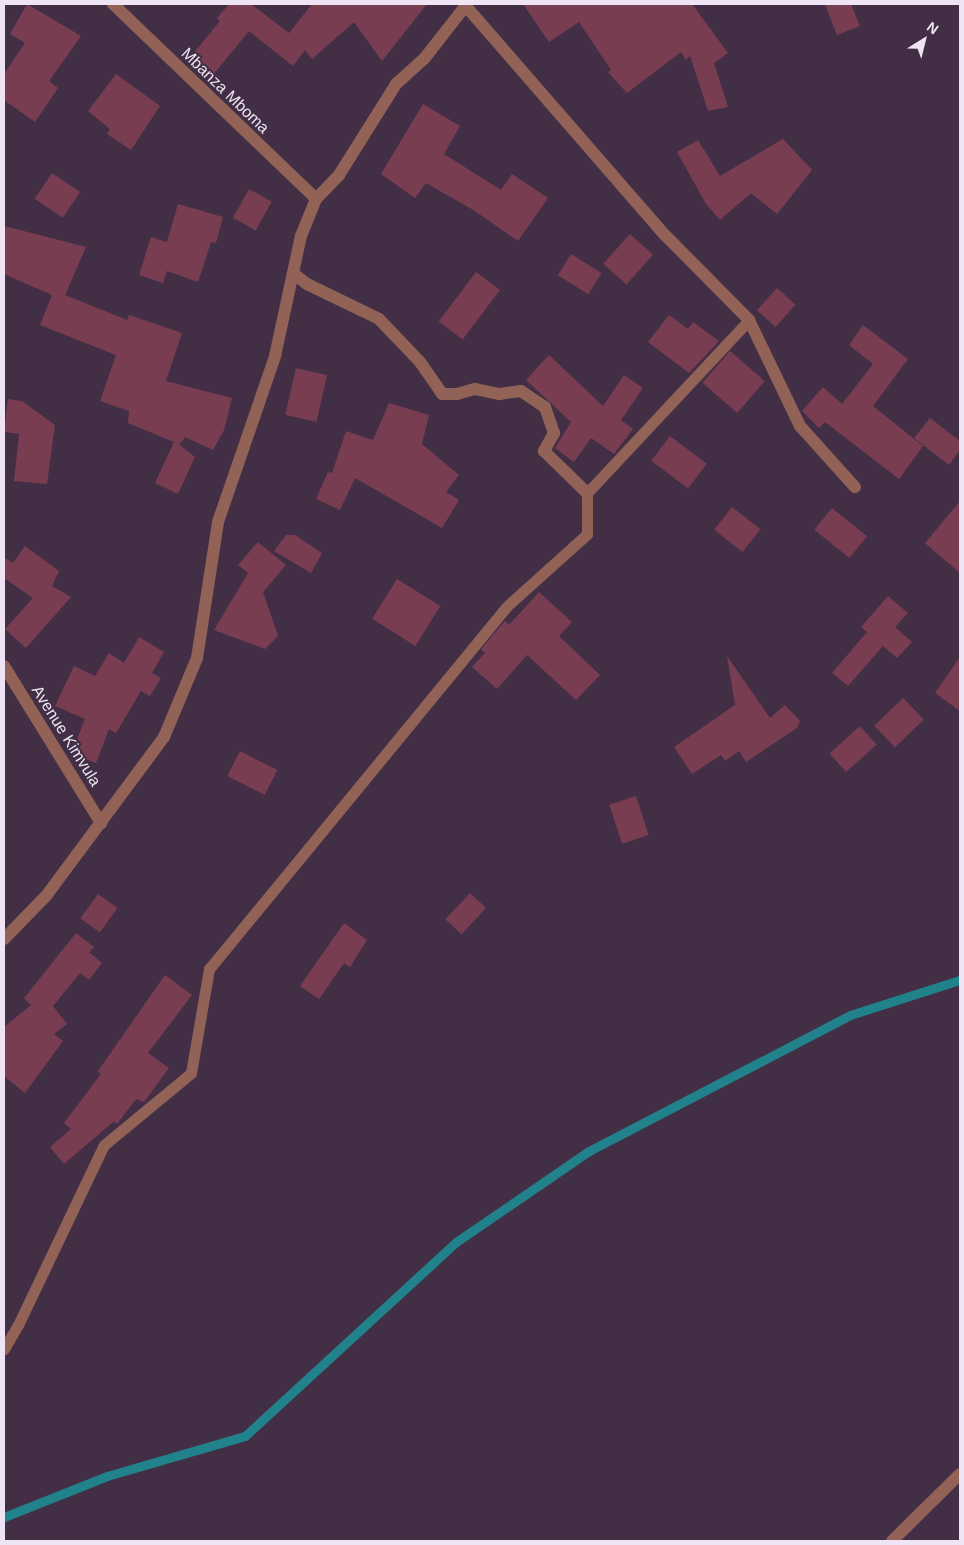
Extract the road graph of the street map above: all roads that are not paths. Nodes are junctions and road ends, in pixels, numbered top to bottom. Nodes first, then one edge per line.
1 (114, 4) edge
2 (465, 4) edge
3 (316, 199) junction
4 (294, 274) junction
5 (749, 320) junction
6 (855, 486) dead end
7 (587, 493) junction
8 (4, 666) edge
9 (101, 823) junction
10 (4, 939) edge
11 (4, 1349) edge
12 (960, 1474) edge
13 (892, 1541) edge

1 - 3 street, Mbanza Mboma
2 - 3 street
2 - 5 street
3 - 4 street
4 - 7 street
4 - 9 street
5 - 6 street
5 - 7 lane
7 - 11 lane
8 - 9 street, Avenue Kimvula
9 - 10 street
12 - 13 street

